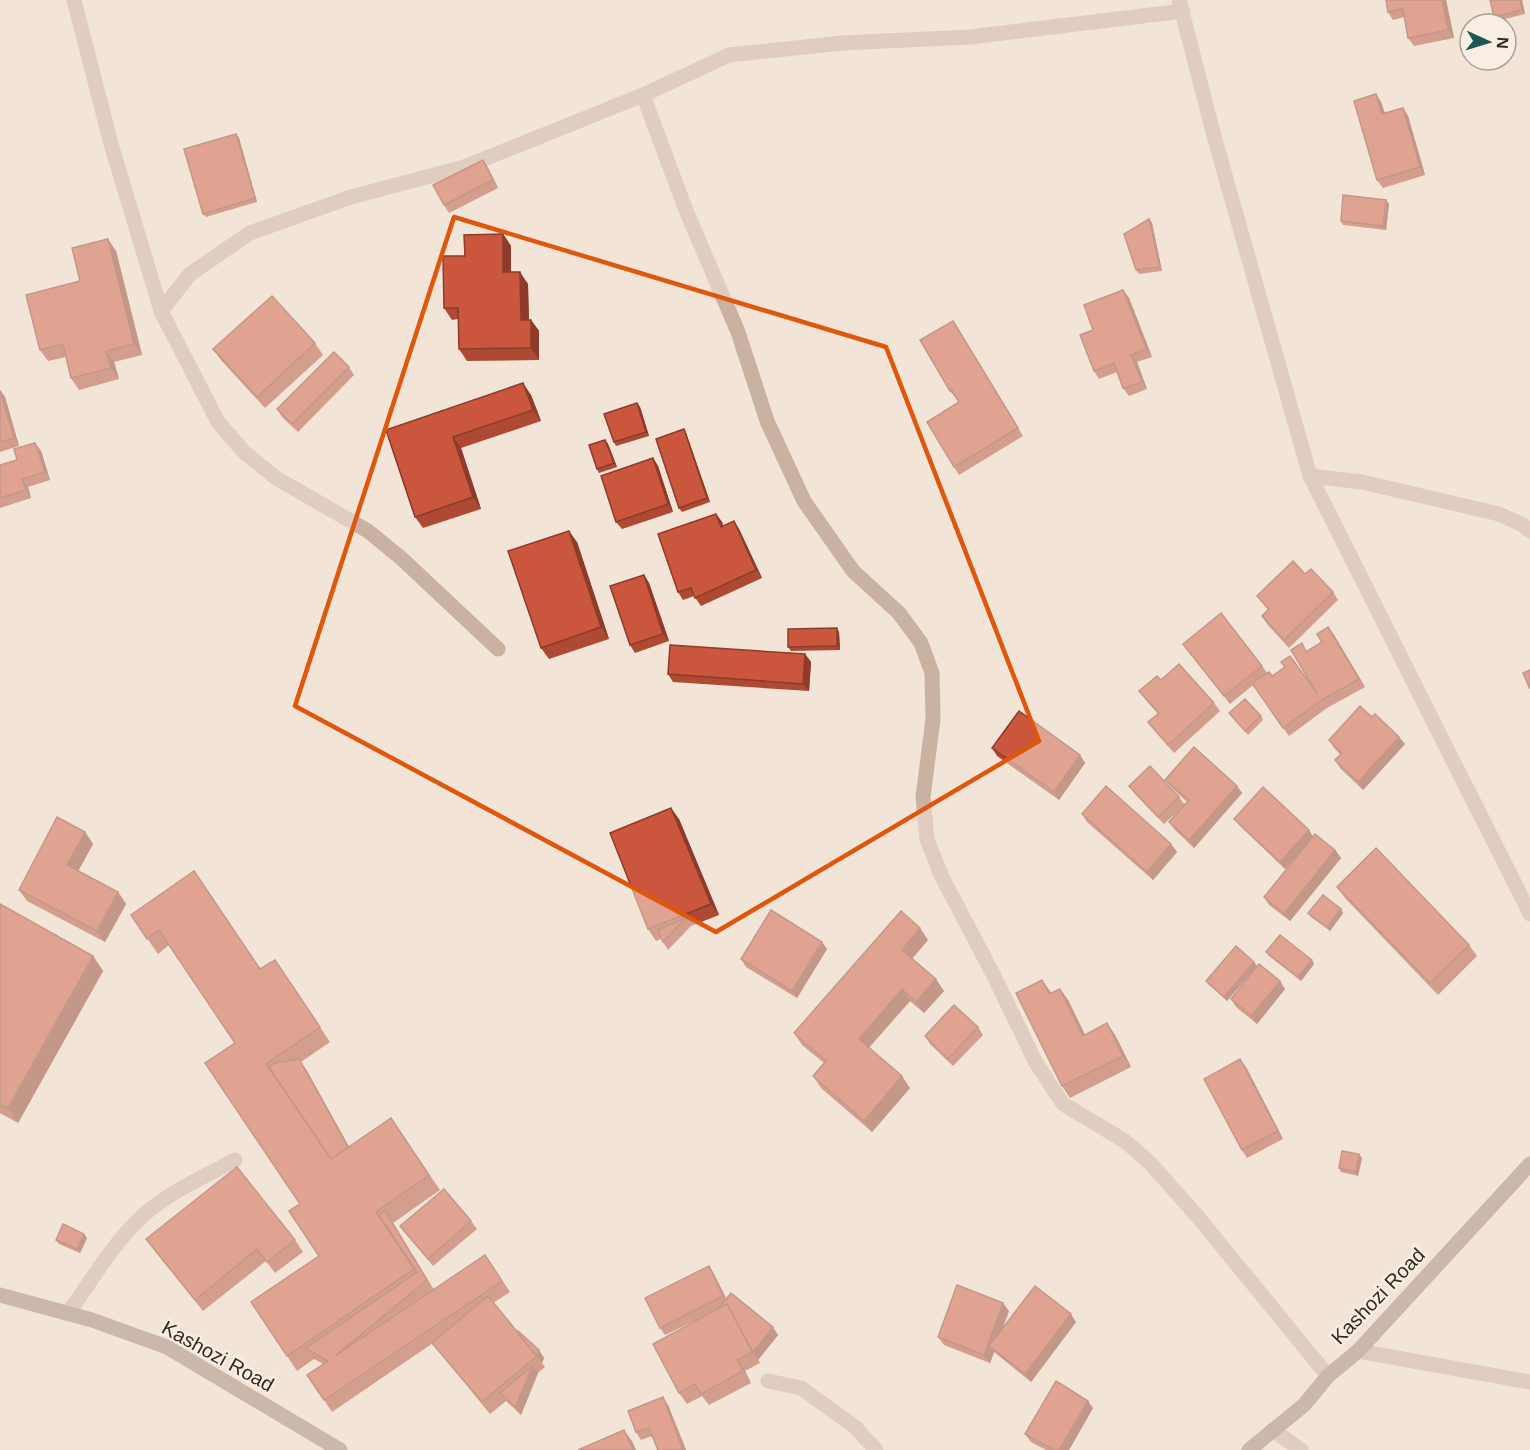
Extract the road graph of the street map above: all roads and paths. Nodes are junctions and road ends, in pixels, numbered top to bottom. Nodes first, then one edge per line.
1 (74, 0) edge
2 (1184, 9) edge
3 (643, 95) junction
4 (161, 311) junction
5 (1310, 476) junction
6 (1530, 531) edge
7 (498, 649) dead end
8 (1530, 914) edge
9 (235, 1160) dead end
10 (1530, 1164) edge
11 (0, 1295) edge
12 (68, 1313) junction
13 (1358, 1351) junction
14 (1328, 1376) junction
15 (768, 1381) dead end
16 (1530, 1382) edge
17 (1273, 1430) junction
18 (340, 1450) edge
19 (876, 1450) edge
20 (1249, 1450) edge
21 (1301, 1450) edge

1 - 4 street
2 - 3 street
2 - 5 street
3 - 4 street
3 - 14 street
4 - 7 street
5 - 6 street
5 - 8 street
9 - 12 street
10 - 13 main road, Kashozi Road
11 - 12 main road, Kashozi Road
12 - 18 main road, Kashozi Road
13 - 14 main road, Kashozi Road
13 - 16 street
14 - 17 main road, Kashozi Road
15 - 19 street
17 - 20 main road, Kashozi Road
17 - 21 street

